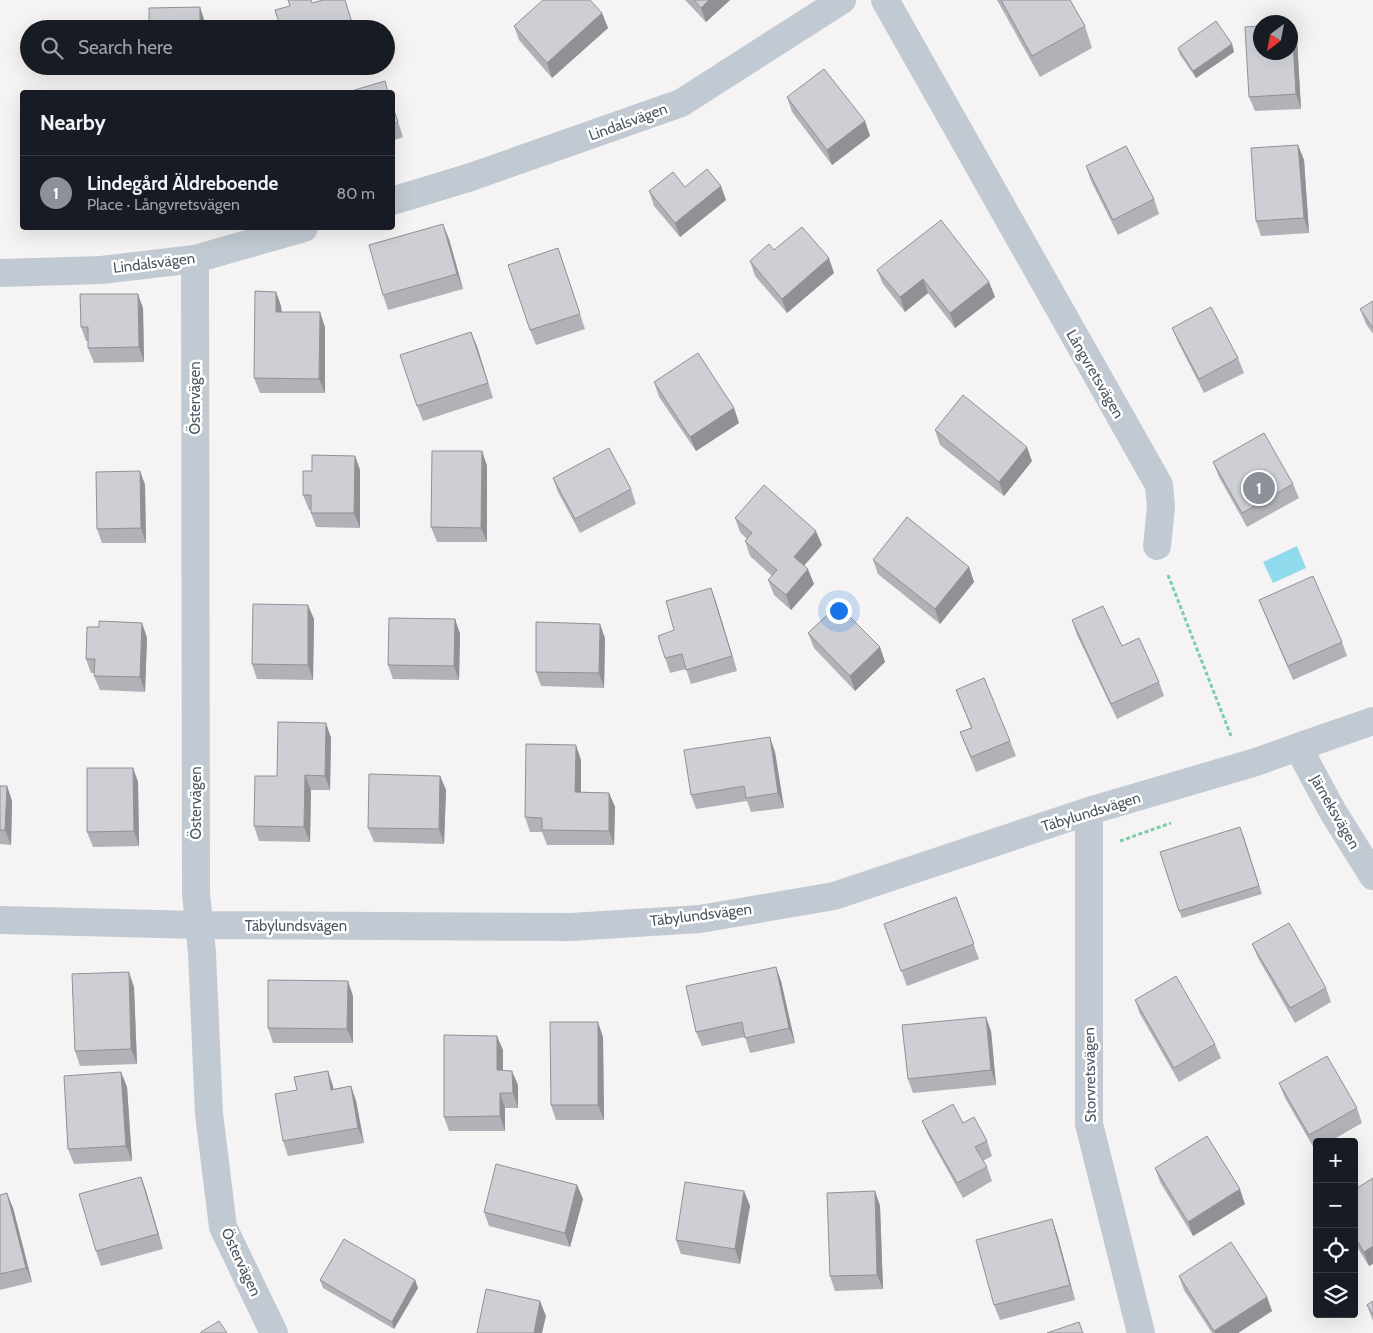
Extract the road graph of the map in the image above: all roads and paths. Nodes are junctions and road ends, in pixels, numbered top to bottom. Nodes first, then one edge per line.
1 (842, 0) edge
2 (885, 0) edge
3 (395, 200) edge
4 (297, 230) edge
5 (195, 260) junction
6 (0, 272) edge
7 (1157, 546) joint
8 (1373, 722) edge
9 (1238, 732) dead end
10 (1229, 735) junction
11 (1224, 736) dead end
12 (1298, 747) junction
13 (1256, 762) junction
14 (1089, 812) junction
15 (1373, 876) edge
16 (0, 920) edge
17 (198, 925) junction
18 (274, 1333) edge
19 (1141, 1333) edge

1 - 3 street, Lindalsvägen
2 - 7 street, Långvretsvägen
4 - 5 street, Lindalsvägen
5 - 6 street, Lindalsvägen
5 - 17 street, Östervägen
7 - 10 path
8 - 12 street, Täbylundsvägen
9 - 10 path
10 - 11 path
10 - 13 path
12 - 13 street, Täbylundsvägen
12 - 15 street, Järneksvägen
13 - 14 street, Täbylundsvägen
14 - 17 street, Täbylundsvägen
14 - 19 street, Storvretsvägen
16 - 17 street, Täbylundsvägen
17 - 18 street, Östervägen

